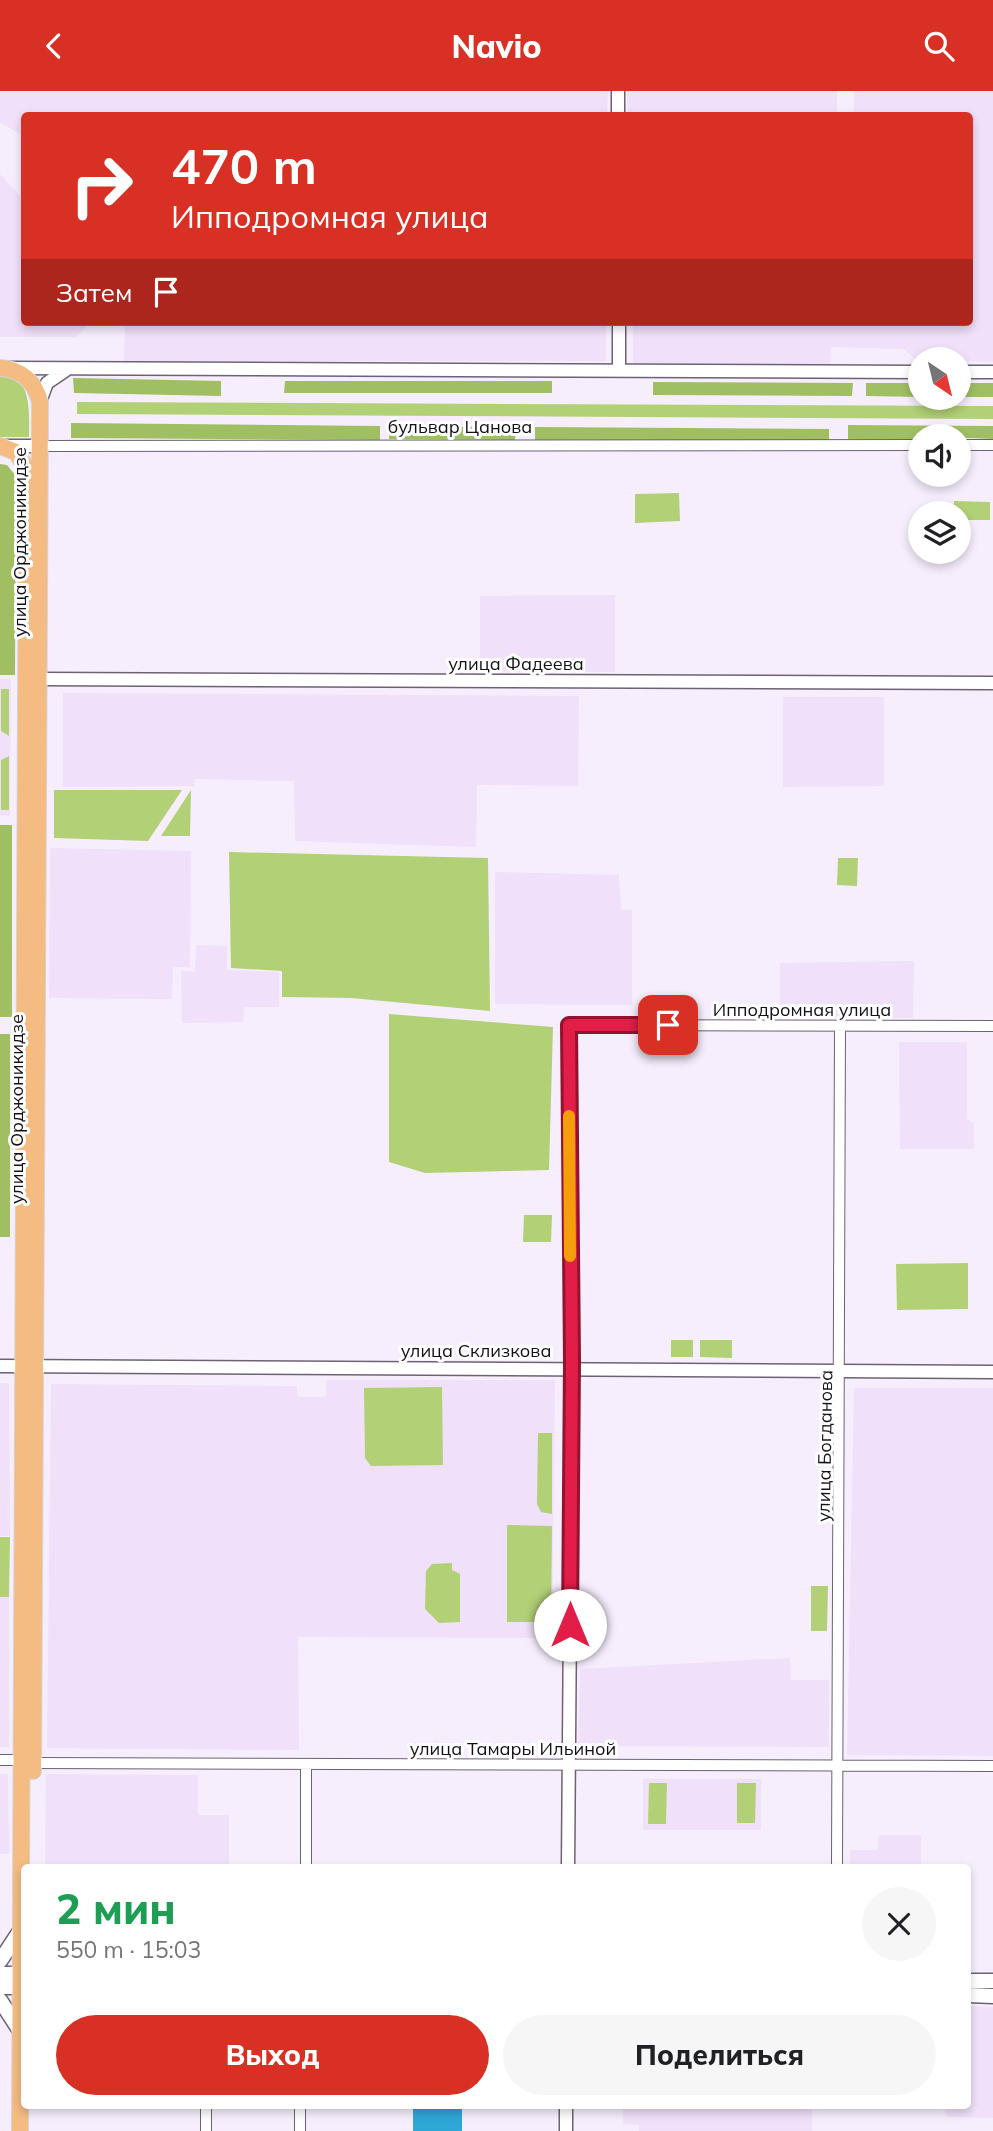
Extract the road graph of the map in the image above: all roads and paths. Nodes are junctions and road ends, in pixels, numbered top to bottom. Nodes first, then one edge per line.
1 (618, 91) edge
2 (618, 112) edge
3 (619, 326) edge
4 (3, 368) edge
5 (77, 369) junction
6 (619, 370) junction
7 (908, 372) edge
8 (971, 372) edge
9 (993, 372) edge
10 (40, 403) junction
11 (908, 445) edge
12 (971, 445) edge
13 (993, 445) edge
14 (2, 446) edge
15 (40, 446) junction
16 (39, 679) junction
17 (993, 683) edge
18 (26, 831) junction
19 (38, 843) junction
20 (840, 1026) junction
21 (993, 1026) edge
22 (0, 1366) edge
23 (29, 1366) junction
24 (572, 1369) junction
25 (841, 1371) junction
26 (993, 1372) edge
27 (0, 1760) edge
28 (27, 1762) junction
29 (306, 1764) junction
30 (569, 1765) junction
31 (838, 1766) junction
32 (993, 1766) edge
33 (23, 1864) edge
34 (32, 1864) edge
35 (306, 1864) edge
36 (568, 1864) edge
37 (837, 1864) edge
38 (21, 1930) edge
39 (0, 1961) edge
40 (0, 1974) edge
41 (21, 1980) edge
42 (971, 1981) edge
43 (993, 1981) edge
44 (21, 1982) edge
45 (0, 1987) edge
46 (971, 1995) edge
47 (993, 1996) edge
48 (0, 2000) edge
49 (21, 2032) joint
50 (31, 2109) edge
51 (206, 2109) edge
52 (300, 2109) edge
53 (566, 2109) edge
54 (20, 2131) edge
55 (31, 2131) edge
56 (206, 2131) edge
57 (300, 2131) edge
58 (566, 2131) edge

1 - 2 street
3 - 6 street
4 - 5 street
4 - 10 main road
5 - 6 street
5 - 10 street
6 - 7 street
8 - 9 street
10 - 15 main road, улица Орджоникидзе
11 - 15 street, бульвар Цанова
12 - 13 street
14 - 15 street, бульвар Цанова
14 - 18 main road, улица Орджоникидзе
15 - 16 main road, улица Орджоникидзе
16 - 17 street, улица Фадеева
16 - 19 main road, улица Орджоникидзе
18 - 19 main road
18 - 23 main road, улица Орджоникидзе
19 - 23 main road, улица Орджоникидзе
20 - 21 street, Ипподромная улица
20 - 24 street, Ипподромная улица
20 - 25 street, улица Богданова
22 - 23 street, улица Склизкова
23 - 24 street, улица Склизкова
23 - 28 main road, улица Орджоникидзе
24 - 25 street, улица Склизкова
24 - 30 street
25 - 26 street, улица Склизкова
25 - 31 street, улица Богданова
27 - 28 street, улица Тамары Ильиной
28 - 29 street, улица Тамары Ильиной
28 - 33 main road, улица Орджоникидзе
28 - 34 main road, улица Орджоникидзе
29 - 30 street, улица Тамары Ильиной
29 - 35 street
30 - 31 street, улица Тамары Ильиной
30 - 36 street
31 - 32 street, улица Тамары Ильиной
31 - 37 street, улица Богданова
38 - 39 main road
40 - 41 main road
42 - 43 main road
44 - 45 main road
46 - 47 main road
48 - 49 main road
49 - 54 main road, улица Орджоникидзе
50 - 55 main road
51 - 56 street
52 - 57 street
53 - 58 street

